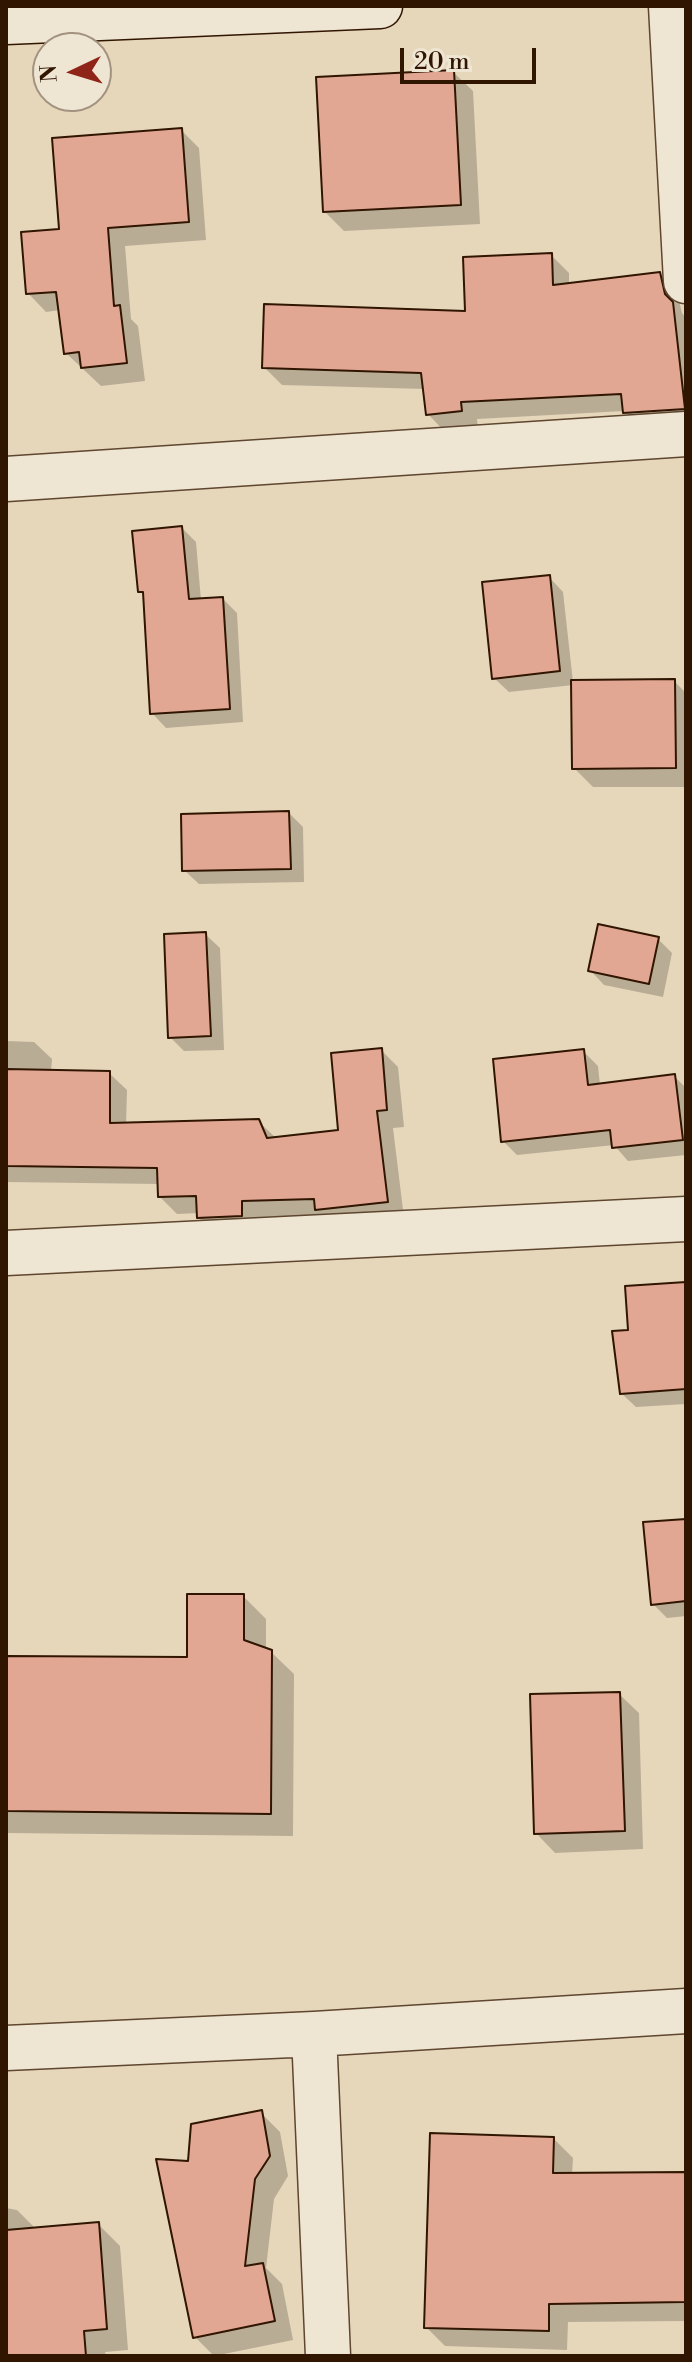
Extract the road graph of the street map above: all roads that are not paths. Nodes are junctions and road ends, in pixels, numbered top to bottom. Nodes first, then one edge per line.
1 (380, 6) edge
2 (671, 6) edge
3 (6, 22) edge
4 (686, 281) edge
5 (686, 434) edge
6 (6, 479) edge
7 (686, 1219) edge
8 (6, 1253) edge
9 (686, 2011) edge
10 (314, 2034) junction
11 (6, 2048) edge
12 (328, 2356) edge

1 - 3 street
2 - 4 street
5 - 6 street
7 - 8 street
9 - 10 street
10 - 11 street
10 - 12 street

